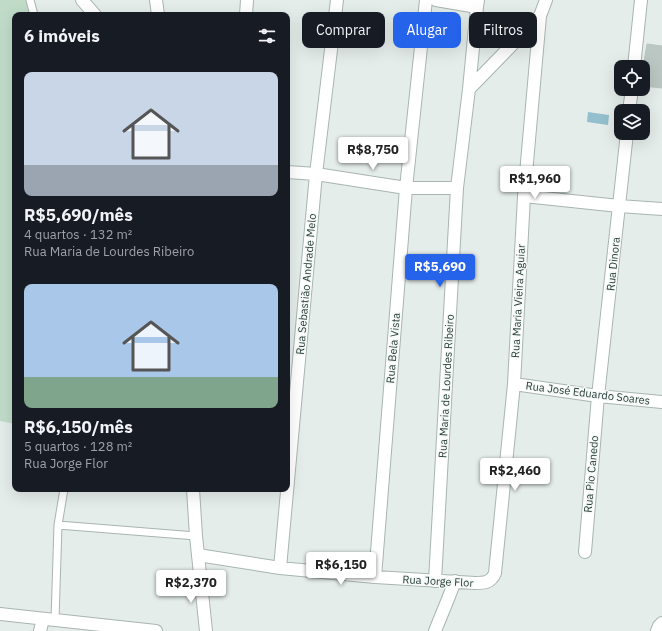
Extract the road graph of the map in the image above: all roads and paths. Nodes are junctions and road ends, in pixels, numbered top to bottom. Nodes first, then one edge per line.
1 (30, 0) edge
2 (82, 0) edge
3 (156, 0) edge
4 (247, 0) edge
5 (336, 0) edge
6 (426, 0) edge
7 (436, 0) edge
8 (546, 0) edge
9 (641, 0) edge
10 (478, 3) edge
11 (33, 12) edge
12 (93, 12) edge
13 (158, 12) edge
14 (246, 12) edge
15 (540, 16) junction
16 (635, 60) edge
17 (469, 89) junction
18 (626, 140) edge
19 (290, 172) edge
20 (316, 174) junction
21 (406, 188) junction
22 (457, 188) junction
23 (524, 196) junction
24 (619, 206) junction
25 (662, 209) edge
26 (514, 384) junction
27 (598, 396) junction
28 (662, 402) edge
29 (290, 459) edge
30 (64, 492) edge
31 (193, 492) edge
32 (287, 492) edge
33 (58, 525) junction
34 (196, 536) junction
35 (585, 552) dead end
36 (198, 555) junction
37 (280, 568) junction
38 (374, 577) junction
39 (435, 581) junction
40 (455, 581) junction
41 (486, 583) joint
42 (0, 614) edge
43 (42, 619) junction
44 (55, 620) junction
45 (662, 623) edge
46 (40, 631) edge
47 (156, 631) edge
48 (206, 631) edge
49 (435, 631) edge
50 (657, 631) edge

1 - 11 lane
2 - 12 street
3 - 13 street
4 - 14 street
5 - 20 street, Rua Sebastião Andrade Melo
6 - 21 street, Rua Bela Vista
7 - 10 street
8 - 15 street, Rua Maria Vieira Aguiar
9 - 16 street
10 - 17 street, Rua Maria de Lourdes Ribeiro
15 - 17 street, Rua Maria Vieira Aguiar
15 - 23 street, Rua Maria Vieira Aguiar
17 - 22 street, Rua Maria de Lourdes Ribeiro
18 - 24 street, Rua Dinora
19 - 20 street
20 - 21 street
20 - 29 street, Rua Sebastião Andrade Melo
21 - 22 street
21 - 38 street, Rua Bela Vista
22 - 39 street, Rua Maria de Lourdes Ribeiro
23 - 24 street
23 - 26 street, Rua Maria Vieira Aguiar
24 - 25 street
24 - 27 street, Rua Dinora
26 - 27 street, Rua José Eduardo Soares
26 - 41 street, Rua Maria Vieira Aguiar
27 - 28 street, Rua José Eduardo Soares
27 - 35 street, Rua Pio Canedo
30 - 33 lane
31 - 34 street
32 - 37 street, Rua Sebastião Andrade Melo
33 - 34 lane
33 - 44 lane
34 - 36 street
36 - 37 street, Rua Jorge Flor
36 - 48 street
37 - 38 street, Rua Jorge Flor
38 - 39 street, Rua Jorge Flor
39 - 40 street, Rua Jorge Flor
40 - 41 street, Rua Jorge Flor
40 - 49 street
42 - 43 street
43 - 44 street
43 - 46 street
44 - 47 street
45 - 50 street

